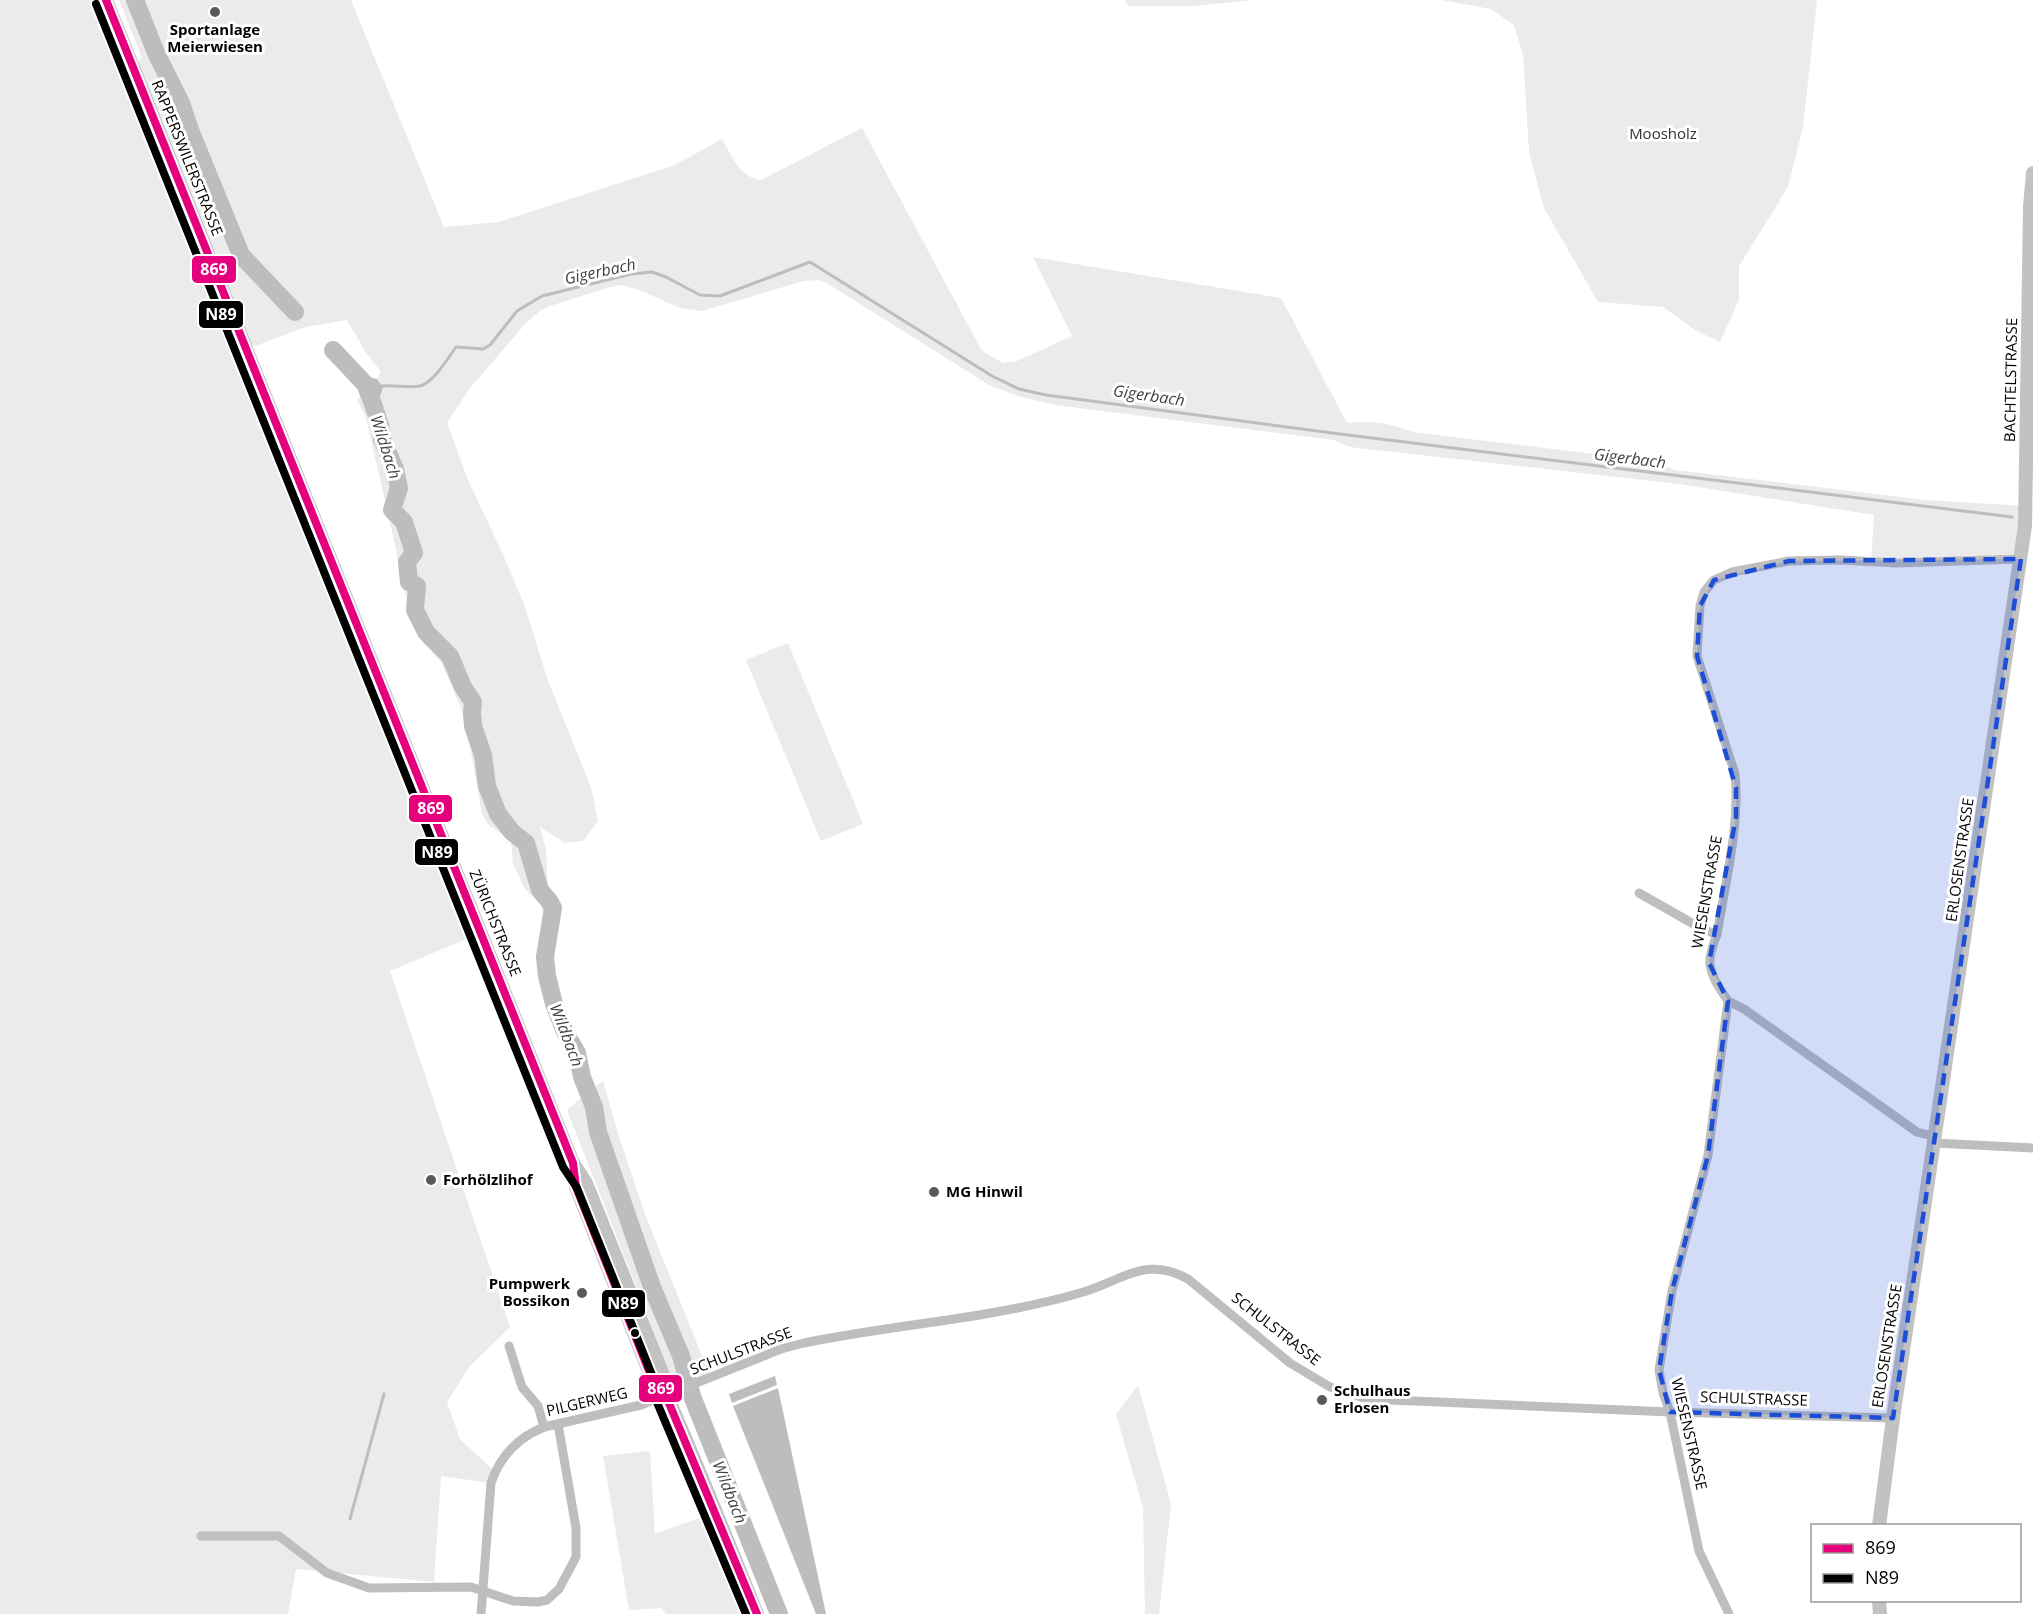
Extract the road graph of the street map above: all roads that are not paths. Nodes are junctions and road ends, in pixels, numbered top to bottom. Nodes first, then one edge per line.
1 (106, 0) edge
2 (2033, 172) edge
3 (2030, 451) edge
4 (2020, 559) junction
5 (332, 561) joint
6 (2016, 587) joint
7 (1639, 893) dead end
8 (1717, 935) junction
9 (1728, 1001) junction
10 (1935, 1140) junction
11 (2033, 1148) edge
12 (509, 1346) dead end
13 (666, 1396) junction
14 (1670, 1412) junction
15 (1893, 1418) junction
16 (558, 1424) junction
17 (544, 1427) junction
18 (1879, 1524) edge
19 (201, 1536) dead end
20 (483, 1591) junction
21 (481, 1614) edge
22 (757, 1614) edge
23 (1729, 1614) edge

1 - 5 main road, RAPPERSWILERSTRASSE
2 - 3 main road, BACHTELSTRASSE
3 - 4 main road, BACHTELSTRASSE
4 - 6 main road, BACHTELSTRASSE
4 - 8 street, WIESENSTRASSE
5 - 13 main road, ZÜRICHSTRASSE
6 - 10 main road, ERLOSENSTRASSE
7 - 8 street
8 - 9 street, WIESENSTRASSE
9 - 10 street
9 - 14 street, WIESENSTRASSE
10 - 11 street
10 - 15 main road, ERLOSENSTRASSE
12 - 17 street
13 - 14 street, SCHULSTRASSE
13 - 16 street, PILGERWEG
13 - 22 main road, ZÜRICHSTRASSE
14 - 15 street, SCHULSTRASSE
14 - 23 street, WIESENSTRASSE
15 - 18 main road, ERLOSENSTRASSE
16 - 17 street, PILGERWEG
16 - 20 street
17 - 20 street, PILGERWEG
19 - 20 street
20 - 21 street, PILGERWEG

